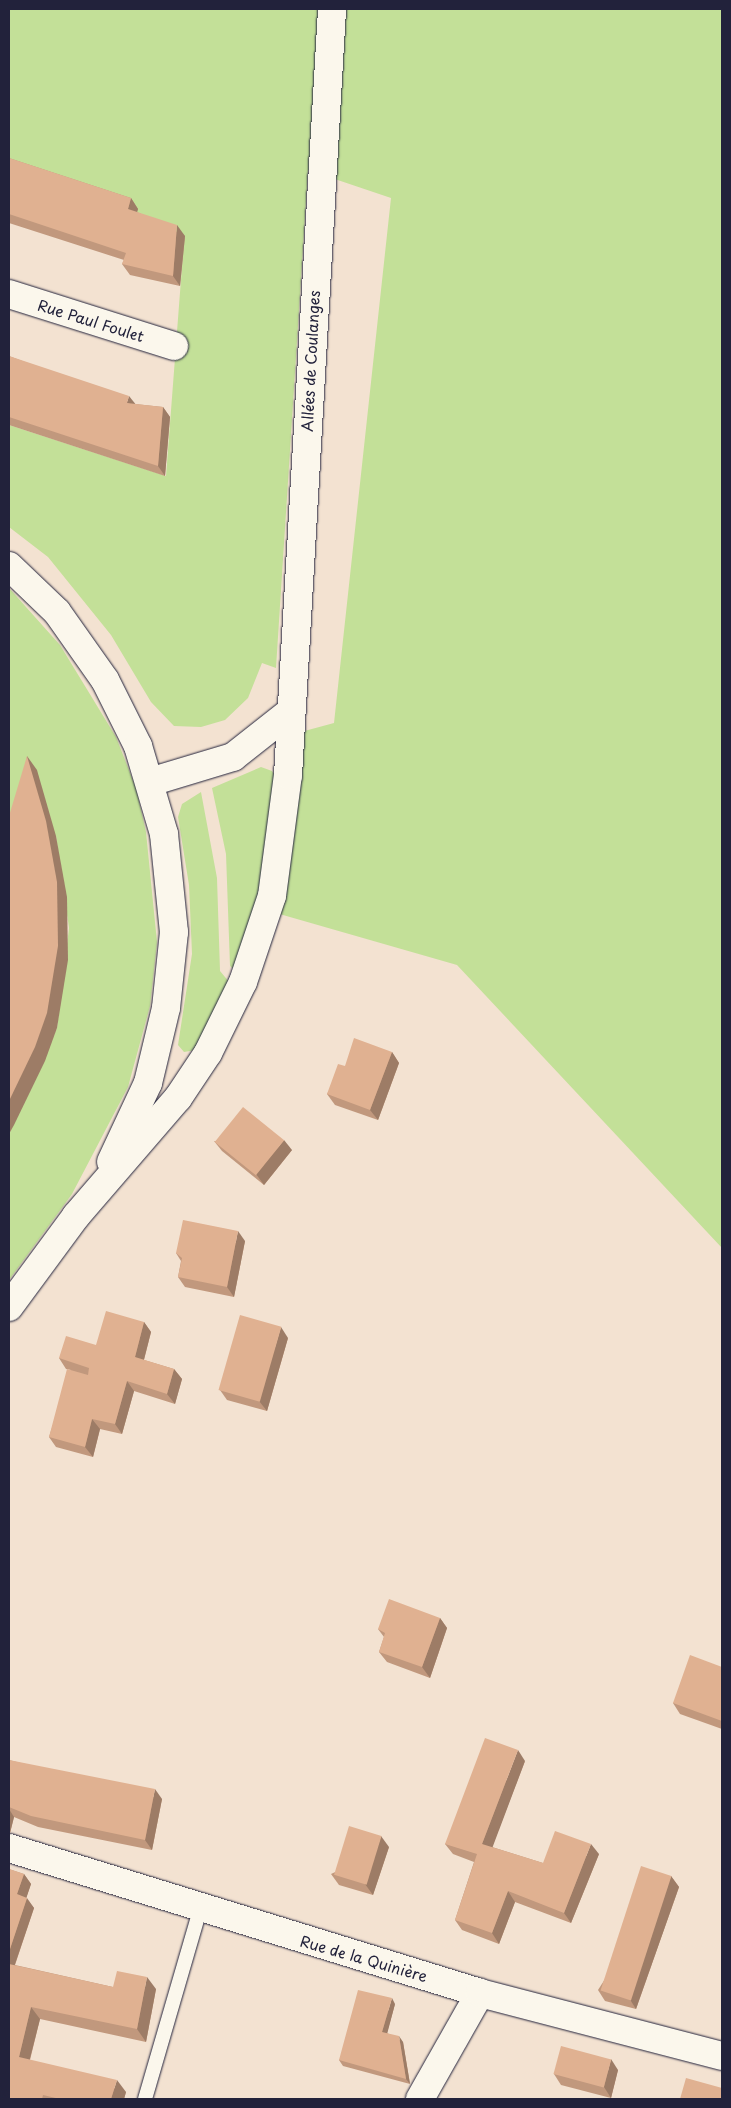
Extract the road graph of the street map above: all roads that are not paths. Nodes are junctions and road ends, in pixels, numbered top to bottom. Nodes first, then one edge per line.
1 (332, 9) edge
2 (9, 294) edge
3 (174, 346) dead end
4 (9, 566) edge
5 (289, 713) junction
6 (150, 782) junction
7 (76, 1216) junction
8 (9, 1307) edge
9 (9, 1848) edge
10 (200, 1910) junction
11 (480, 1992) junction
12 (722, 2056) edge
13 (145, 2099) edge
14 (420, 2099) edge

1 - 5 street, Allées de Coulanges
2 - 3 street, Rue Paul Foulet
4 - 6 street
5 - 6 street
5 - 7 street, Allées de Coulanges
6 - 7 street
7 - 8 street
9 - 10 street, Rue de la Quinière
10 - 11 street, Rue de la Quinière
10 - 13 lane
11 - 12 street, Rue de la Quinière
11 - 14 street

